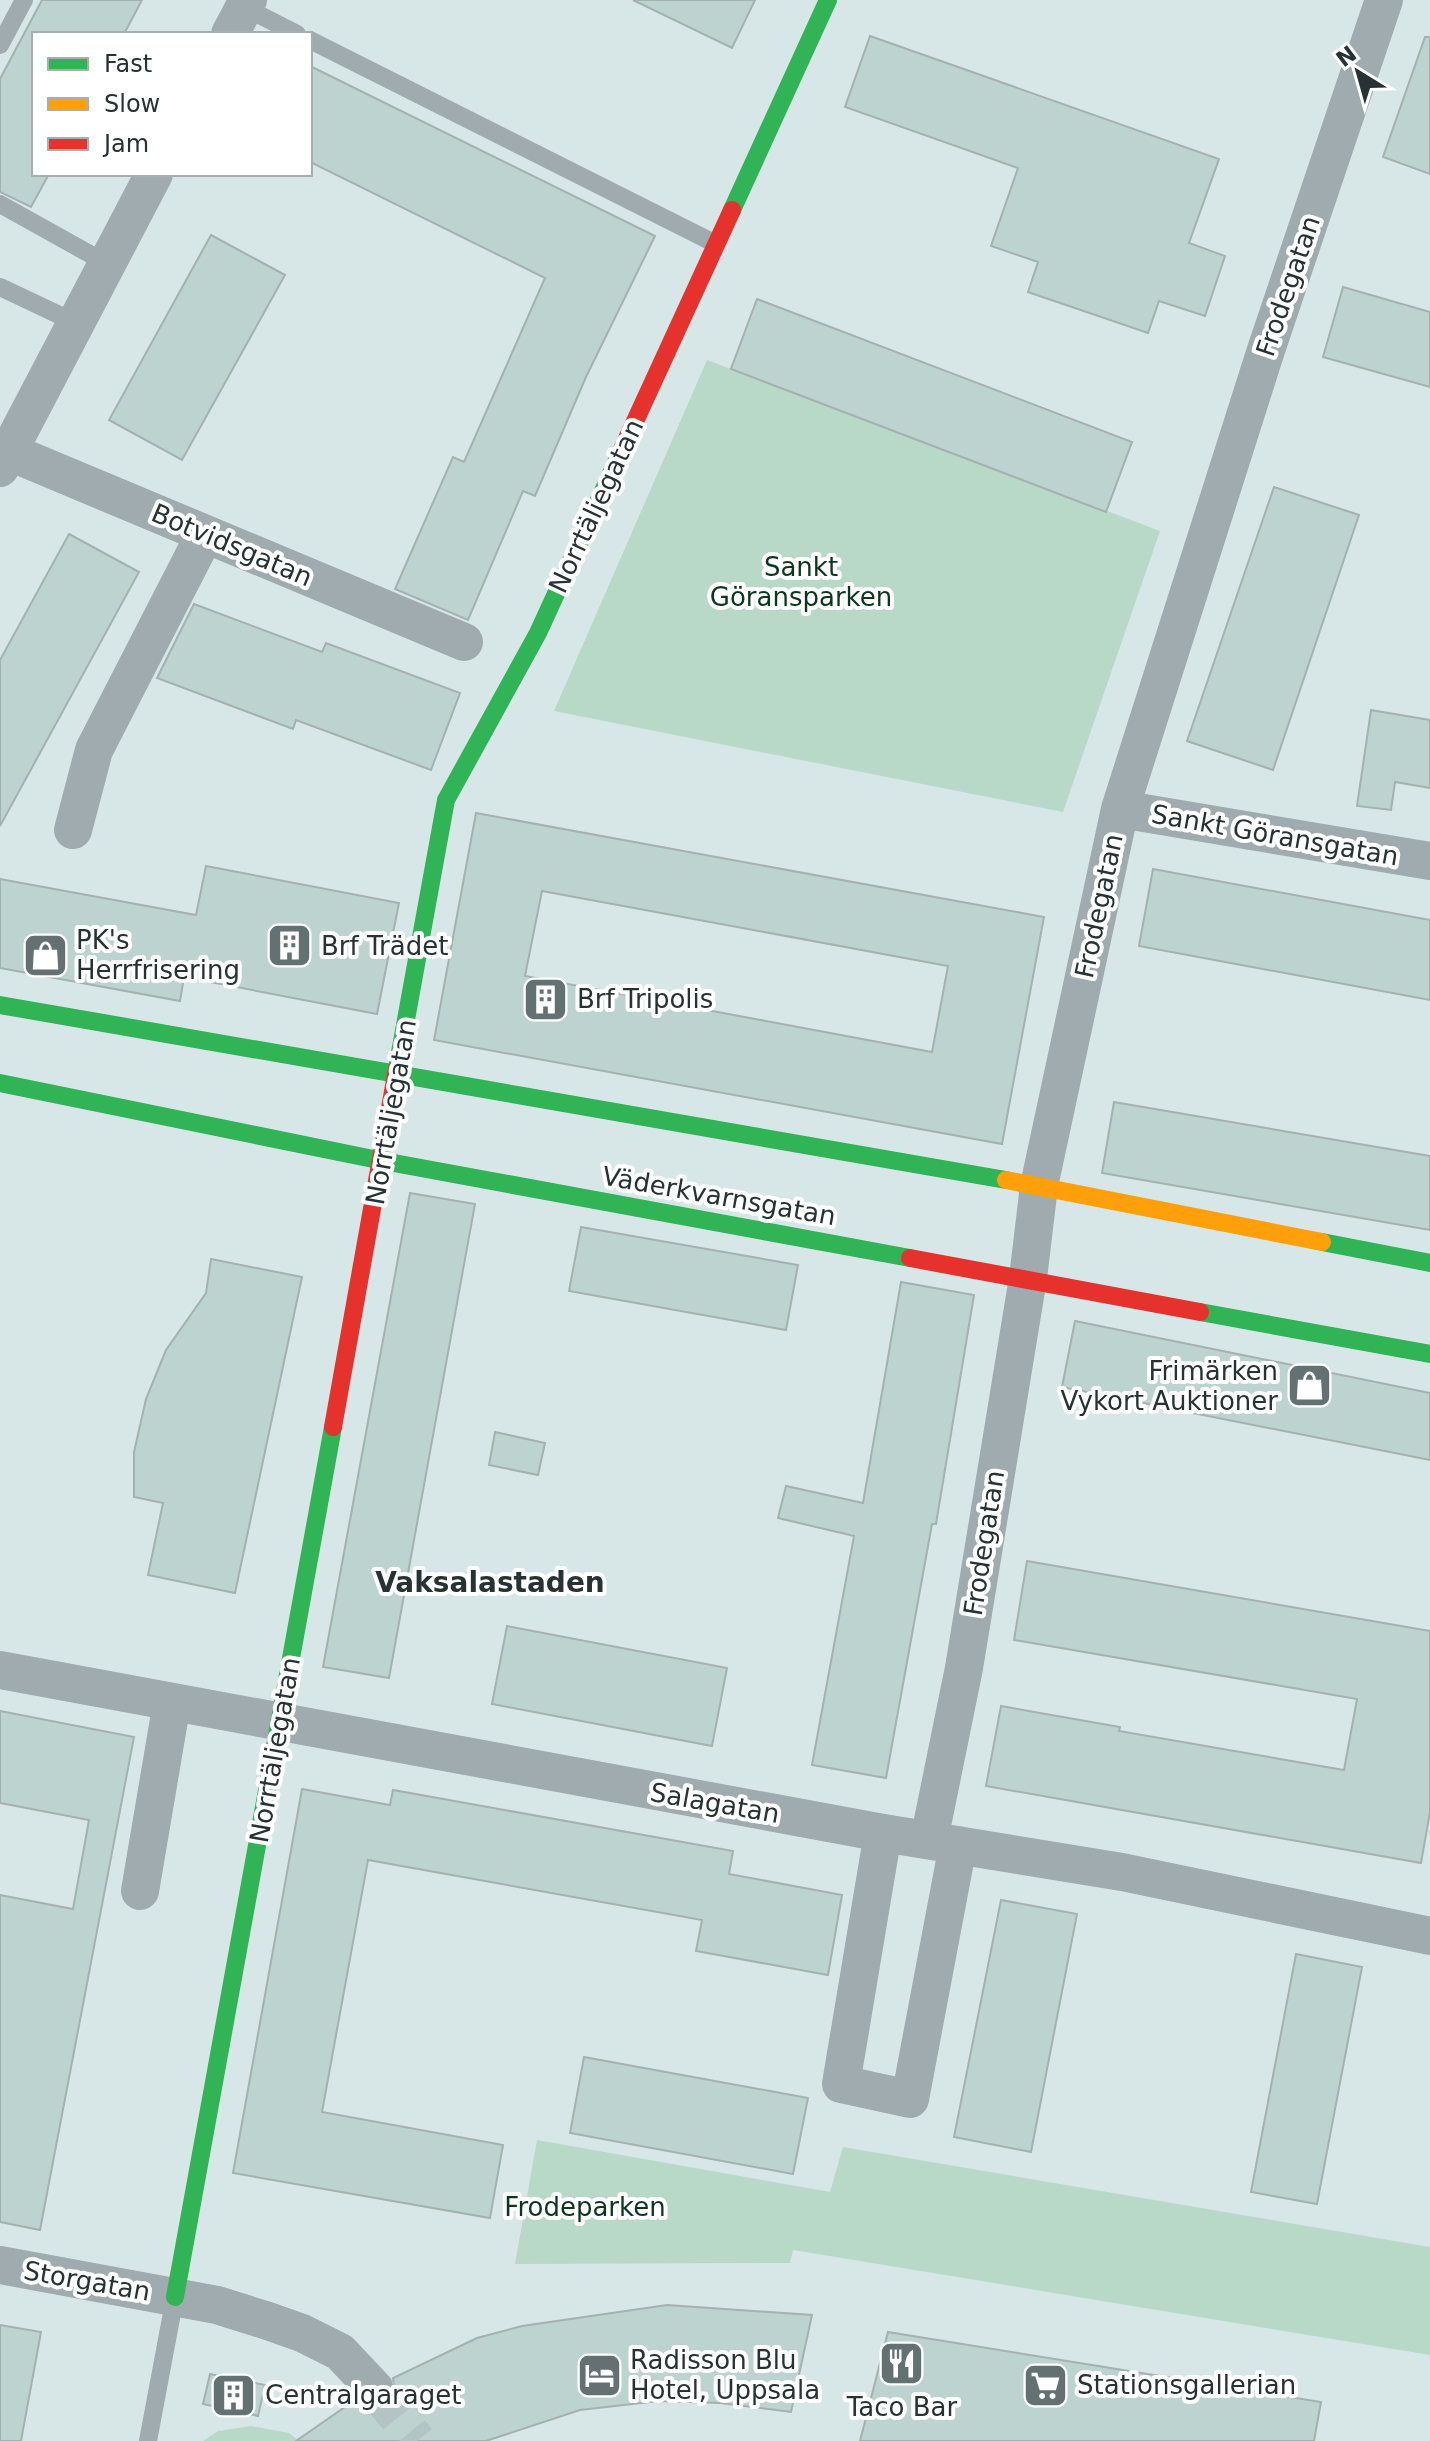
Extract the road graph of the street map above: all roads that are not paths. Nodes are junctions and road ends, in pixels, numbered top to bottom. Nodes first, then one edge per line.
1 (24, 0) edge
2 (828, 0) edge
3 (1384, 0) edge
4 (240, 14) edge
5 (291, 32) edge
6 (312, 41) edge
7 (0, 45) edge
8 (153, 176) edge
9 (0, 204) edge
10 (716, 244) junction
11 (106, 263) junction
12 (0, 287) edge
13 (74, 322) junction
14 (3, 455) edge
15 (205, 534) junction
16 (464, 642) dead end
17 (1120, 809) junction
18 (73, 830) dead end
19 (1430, 861) edge
20 (0, 1005) edge
21 (398, 1073) junction
22 (0, 1083) edge
23 (383, 1161) junction
24 (1039, 1186) junction
25 (1430, 1263) edge
26 (1028, 1278) junction
27 (1430, 1354) edge
28 (0, 1670) edge
29 (172, 1702) junction
30 (280, 1724) junction
31 (883, 1833) junction
32 (944, 1842) junction
33 (140, 1891) dead end
34 (1430, 1936) edge
35 (0, 2265) edge
36 (175, 2297) junction
37 (374, 2388) tunnel mouth
38 (148, 2441) edge

1 - 7 lane
2 - 10 main road, Norrtäljegatan
3 - 17 street, Frodegatan
4 - 5 lane
6 - 10 lane
8 - 11 street
9 - 11 lane
10 - 21 main road, Norrtäljegatan
11 - 13 street
12 - 13 lane
13 - 14 street
14 - 15 street, Botvidsgatan
15 - 16 street, Botvidsgatan
15 - 18 street
17 - 19 street, Sankt Göransgatan
17 - 24 street, Frodegatan
20 - 21 main road
21 - 23 main road, Norrtäljegatan
21 - 24 main road
22 - 23 main road, Väderkvarnsgatan
23 - 26 main road, Väderkvarnsgatan
23 - 30 main road, Norrtäljegatan
24 - 25 main road
24 - 26 street, Frodegatan
26 - 27 main road, Väderkvarnsgatan
26 - 32 street, Frodegatan
28 - 29 street, Salagatan
29 - 30 street, Salagatan
29 - 33 street
30 - 31 street, Salagatan
30 - 36 main road, Norrtäljegatan
31 - 32 street, Salagatan
31 - 32 street, Frodegatan
32 - 34 street, Salagatan
35 - 36 street, Storgatan
36 - 37 street, Storgatan
36 - 38 lane

